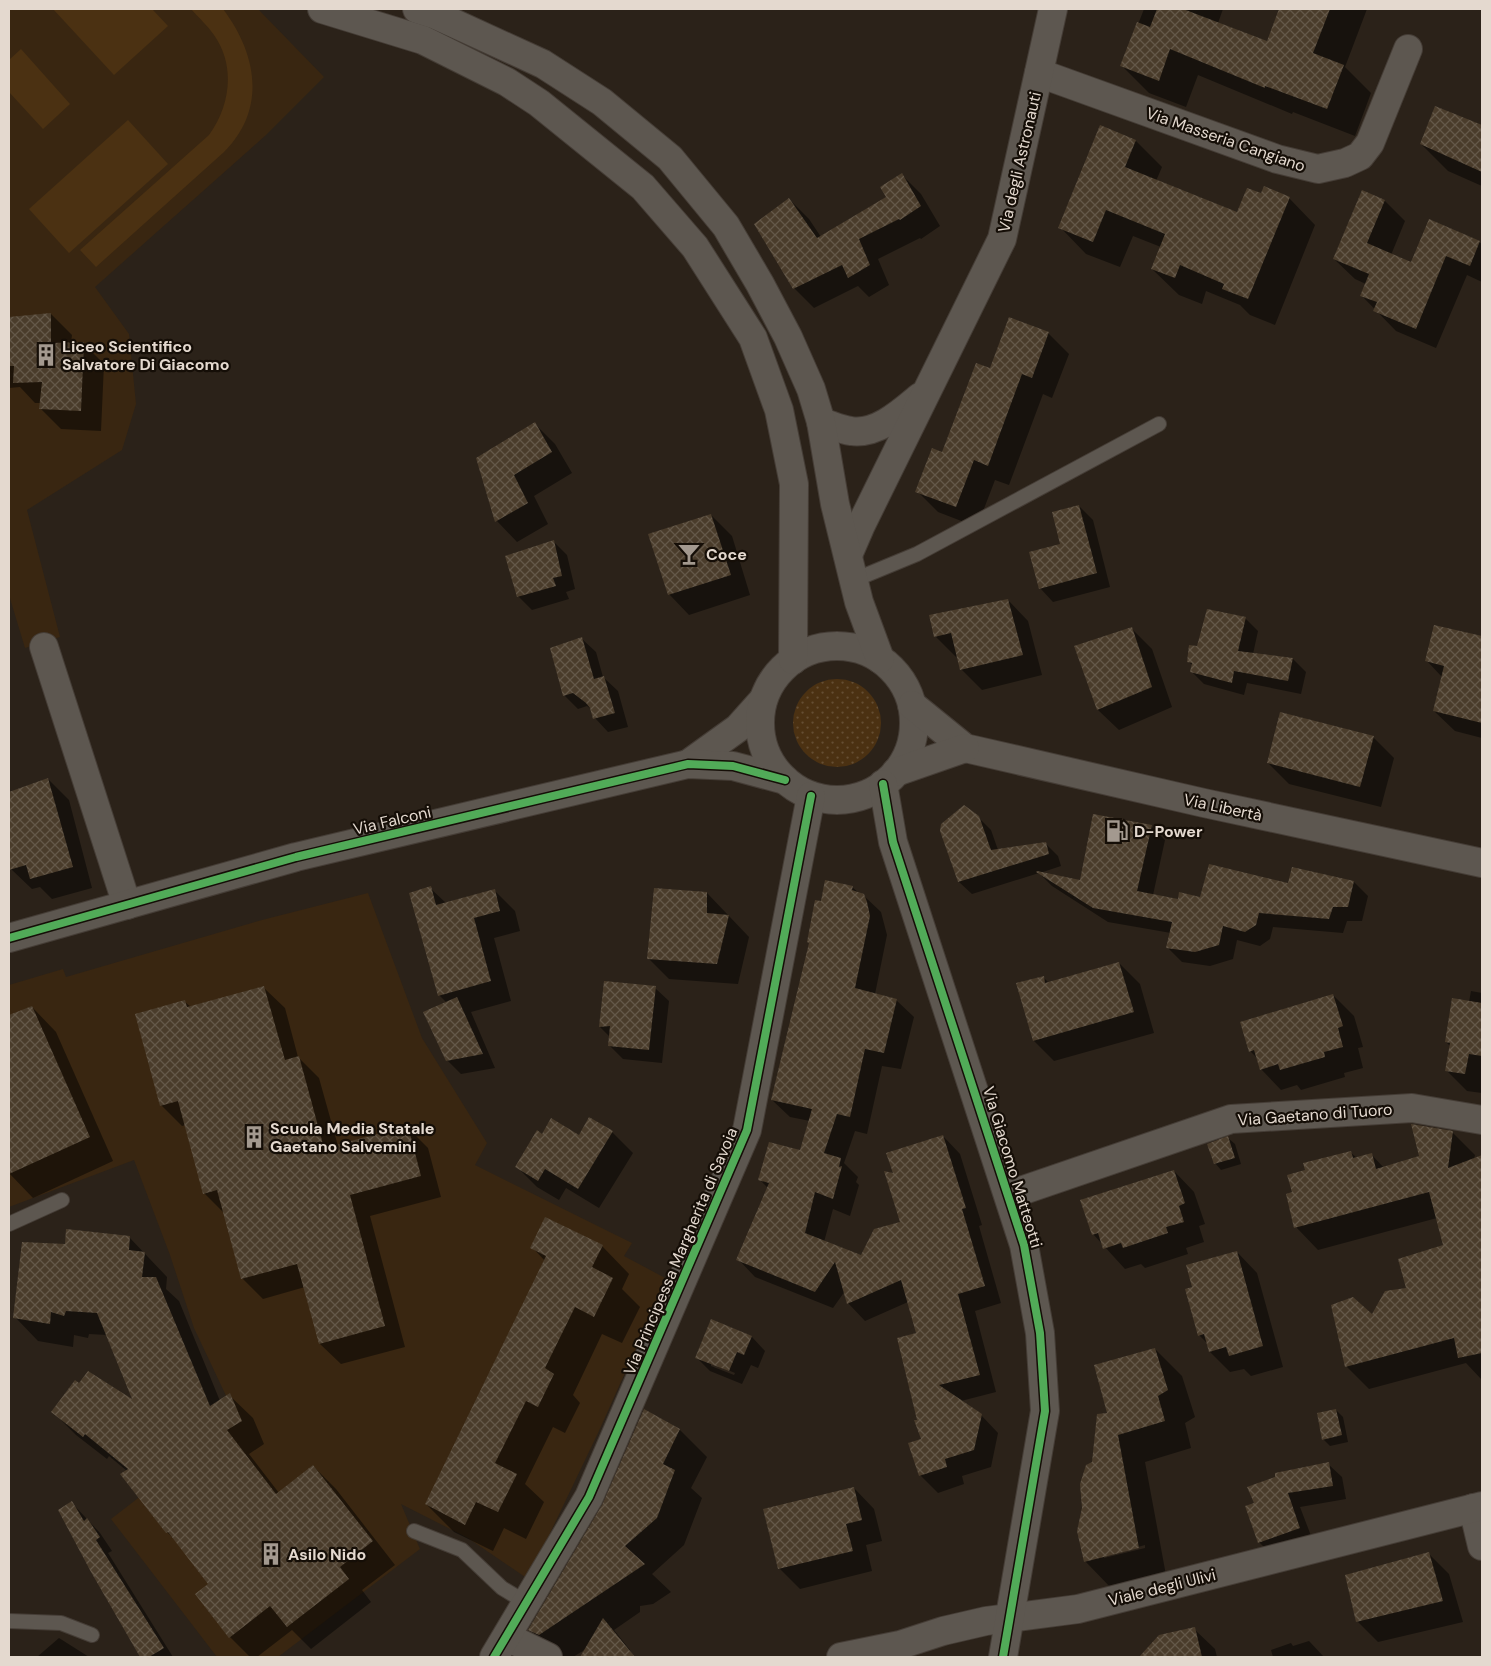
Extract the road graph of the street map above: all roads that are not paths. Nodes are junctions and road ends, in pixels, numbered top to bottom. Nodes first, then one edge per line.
1 (322, 9) edge
2 (418, 9) edge
3 (1053, 9) edge
4 (1408, 49) dead end
5 (1039, 73) junction
6 (927, 391) junction
7 (821, 422) junction
8 (1159, 424) dead end
9 (851, 567) junction
10 (44, 647) dead end
11 (880, 659) junction
12 (793, 660) junction
13 (763, 700) junction
14 (912, 705) junction
15 (965, 748) junction
16 (688, 764) junction
17 (890, 778) junction
18 (785, 780) junction
19 (812, 796) junction
20 (1482, 863) edge
21 (127, 905) junction
22 (9, 938) edge
23 (1482, 1120) edge
24 (1009, 1195) junction
25 (62, 1200) dead end
26 (9, 1224) edge
27 (1478, 1507) edge
28 (414, 1531) dead end
29 (1482, 1546) edge
30 (527, 1603) junction
31 (1009, 1617) junction
32 (9, 1621) edge
33 (92, 1635) dead end
34 (501, 1647) edge
35 (548, 1657) edge
36 (841, 1657) edge
37 (1002, 1657) edge

1 - 12 street
2 - 7 street
3 - 5 street, Via degli Astronauti
4 - 5 street, Via Masseria Cangiano
5 - 6 street, Via degli Astronauti
6 - 7 street, Via degli Astronauti
6 - 9 street, Via degli Astronauti
7 - 9 street
8 - 9 lane
9 - 11 street
10 - 21 street
11 - 12 street
11 - 14 street
12 - 13 street
13 - 16 street, Via Falconi
13 - 18 street
14 - 15 street, Via Libertà
14 - 17 street
15 - 17 street
15 - 20 street, Via Libertà
16 - 18 street, Via Falconi
16 - 21 street, Via Falconi
17 - 19 street
17 - 24 street, Via Giacomo Matteotti
18 - 19 street
19 - 30 street, Via Principessa Margherita di Savoia
21 - 22 street, Via Falconi
23 - 24 street, Via Gaetano di Tuoro
24 - 31 street, Via Giacomo Matteotti
25 - 26 lane
27 - 29 street
27 - 31 street, Viale degli Ulivi
28 - 30 lane
30 - 34 street, Via Principessa Margherita di Savoia
31 - 36 street, Viale degli Ulivi
31 - 37 street, Via Giacomo Matteotti
32 - 33 lane
34 - 35 street

